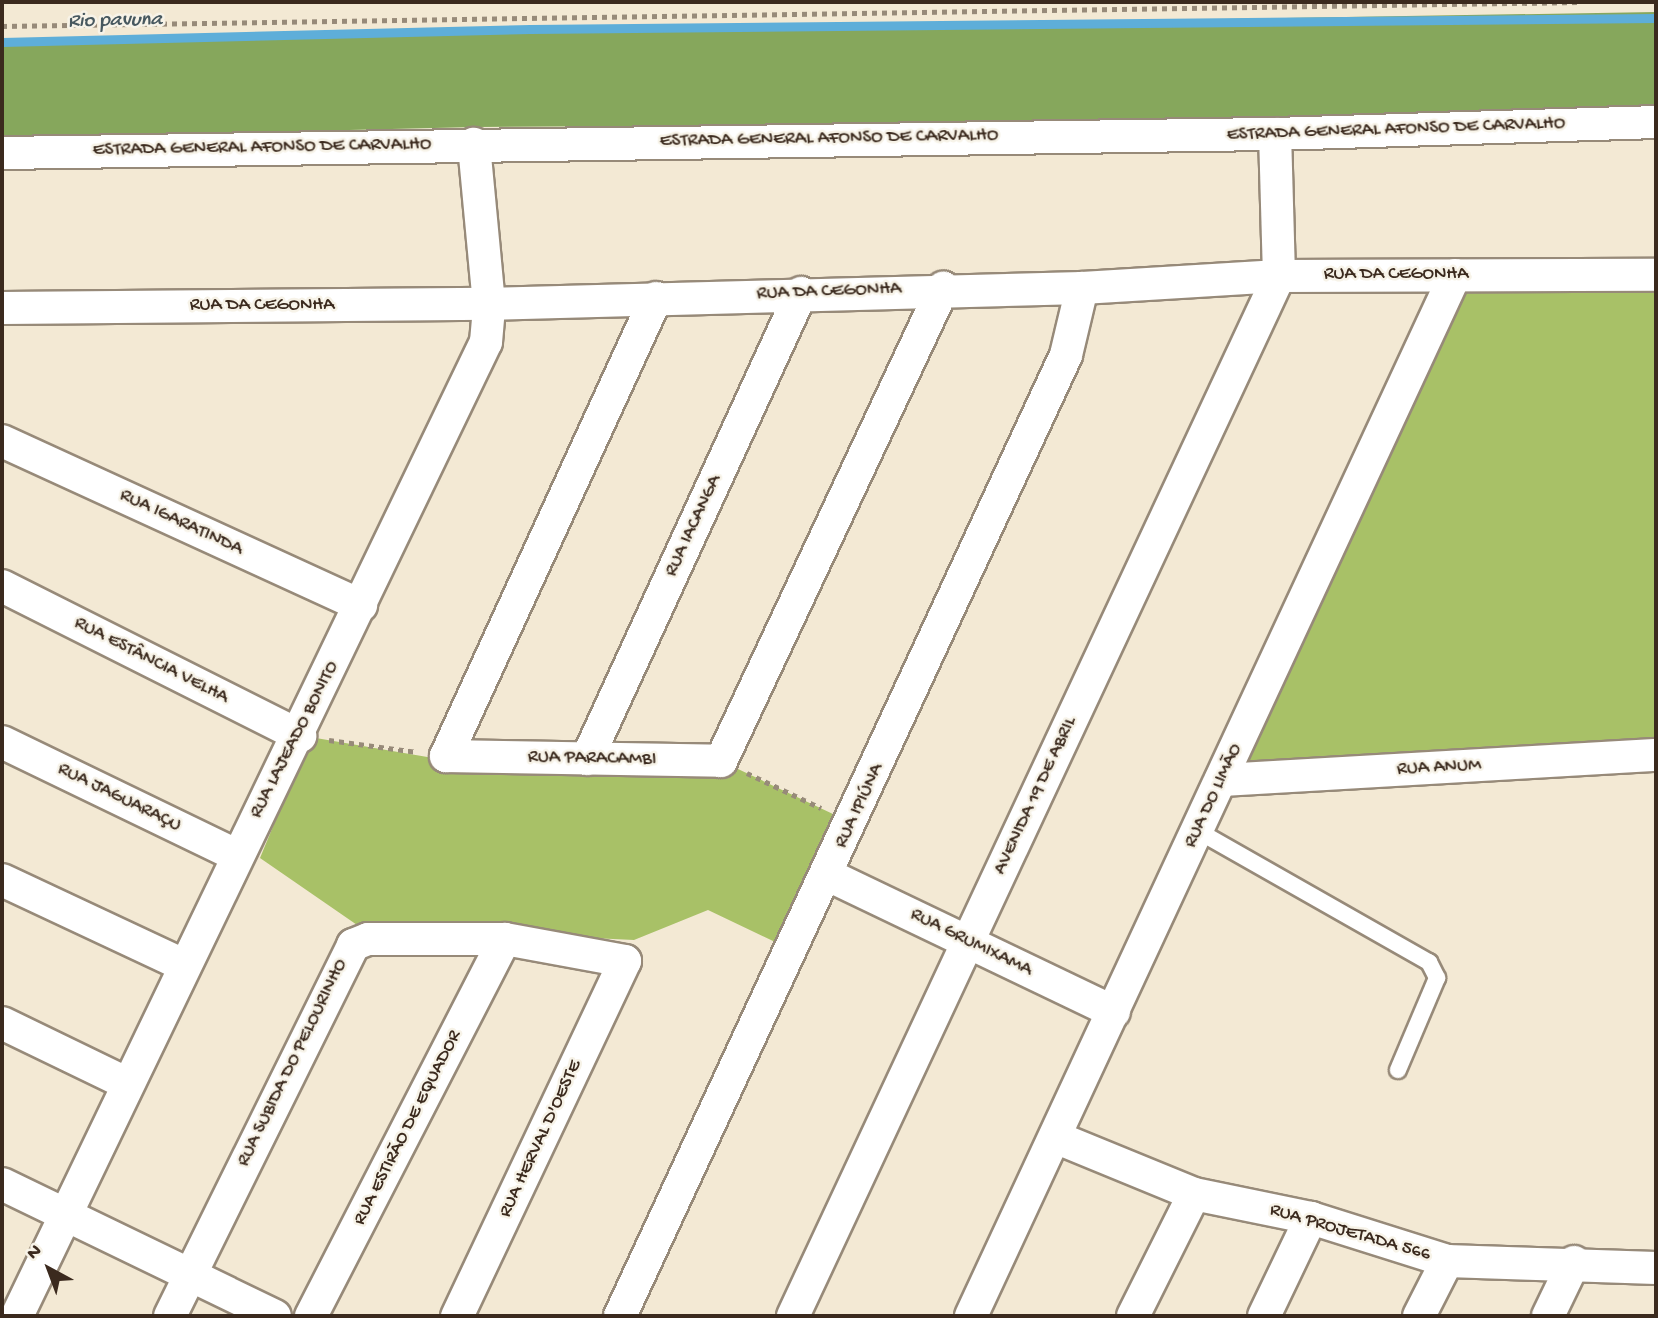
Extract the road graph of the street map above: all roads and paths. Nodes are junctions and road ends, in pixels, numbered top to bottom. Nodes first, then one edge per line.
1 (1580, 2) edge
2 (2, 26) edge
3 (1656, 122) edge
4 (1275, 134) junction
5 (474, 144) junction
6 (2, 153) edge
7 (1455, 275) junction
8 (1656, 275) edge
9 (1279, 276) junction
10 (943, 288) junction
11 (1082, 288) junction
12 (801, 293) junction
13 (656, 298) junction
14 (489, 304) junction
15 (2, 308) edge
16 (2, 441) edge
17 (2, 586) edge
18 (360, 605) junction
19 (300, 736) junction
20 (2, 742) edge
21 (1656, 755) edge
22 (446, 756) junction
23 (587, 759) junction
24 (721, 761) junction
25 (1221, 780) junction
26 (852, 823) junction
27 (1198, 831) junction
28 (236, 855) junction
29 (828, 875) junction
30 (2, 880) edge
31 (505, 939) junction
32 (968, 942) junction
33 (625, 961) joint
34 (181, 964) junction
35 (1114, 1012) junction
36 (2, 1023) edge
37 (1398, 1070) dead end
38 (126, 1083) junction
39 (1055, 1136) junction
40 (2, 1184) edge
41 (1194, 1194) junction
42 (64, 1215) junction
43 (1311, 1218) junction
44 (1447, 1261) junction
45 (1574, 1262) junction
46 (1656, 1268) edge
47 (190, 1274) junction
48 (17, 1316) edge
49 (170, 1316) edge
50 (275, 1316) edge
51 (311, 1316) edge
52 (457, 1316) edge
53 (620, 1316) edge
54 (793, 1316) edge
55 (971, 1316) edge
56 (1133, 1316) edge
57 (1265, 1316) edge
58 (1419, 1316) edge
59 (1548, 1316) edge

1 - 2 path
3 - 4 street, ESTRADA GENERAL AFONSO DE CARVALHO
4 - 5 street, ESTRADA GENERAL AFONSO DE CARVALHO
4 - 9 street
5 - 6 street, ESTRADA GENERAL AFONSO DE CARVALHO
5 - 14 street, RUA LAJEADO BONITO
7 - 8 street, RUA DA CEGONHA
7 - 9 street, RUA DA CEGONHA
7 - 25 street, RUA DO LIMÃO
9 - 11 street, RUA DA CEGONHA
9 - 32 street, AVENIDA 19 DE ABRIL
10 - 11 street, RUA DA CEGONHA
10 - 12 street, RUA DA CEGONHA
10 - 24 street
11 - 26 street, RUA IPIÚNA
12 - 13 street, RUA DA CEGONHA
12 - 23 street, RUA IACANGA
13 - 14 street, RUA DA CEGONHA
13 - 22 street
14 - 15 street, RUA DA CEGONHA
14 - 18 street, RUA LAJEADO BONITO
16 - 18 street, RUA IGARATINDA
17 - 19 street, RUA ESTÂNCIA VELHA
18 - 19 street, RUA LAJEADO BONITO
19 - 22 path
19 - 28 street, RUA LAJEADO BONITO
20 - 28 street, RUA JAGUARAÇU
21 - 25 street, RUA ANUM
22 - 23 street, RUA PARACAMBI
23 - 24 street, RUA PARACAMBI
24 - 26 path
25 - 27 street, RUA DO LIMÃO
26 - 29 street, RUA IPIÚNA
27 - 35 street, RUA DO LIMÃO
27 - 37 lane
28 - 34 street, RUA LAJEADO BONITO
29 - 32 street, RUA GRUMIXAMA
29 - 53 street, RUA IPIÚNA
30 - 34 street
31 - 33 street, RUA SUBIDA DO PELOURINHO
31 - 47 street, RUA SUBIDA DO PELOURINHO
31 - 51 street, RUA ESTIRÃO DE EQUADOR
32 - 35 street, RUA GRUMIXAMA
32 - 54 street, AVENIDA 19 DE ABRIL
33 - 52 street, RUA HERVAL D'OESTE
34 - 38 street, RUA LAJEADO BONITO
35 - 39 street, RUA DO LIMÃO
36 - 38 street
38 - 42 street, RUA LAJEADO BONITO
39 - 41 street, RUA PROJETADA 566
39 - 55 street, RUA DO LIMÃO
40 - 42 street
41 - 43 street, RUA PROJETADA 566
41 - 56 street
42 - 47 street
42 - 48 street, RUA LAJEADO BONITO
43 - 44 street, RUA PROJETADA 566
43 - 57 street
44 - 45 street, RUA PROJETADA 566
44 - 58 street
45 - 46 street, RUA PROJETADA 566
45 - 59 street
47 - 49 street, RUA SUBIDA DO PELOURINHO
47 - 50 street

